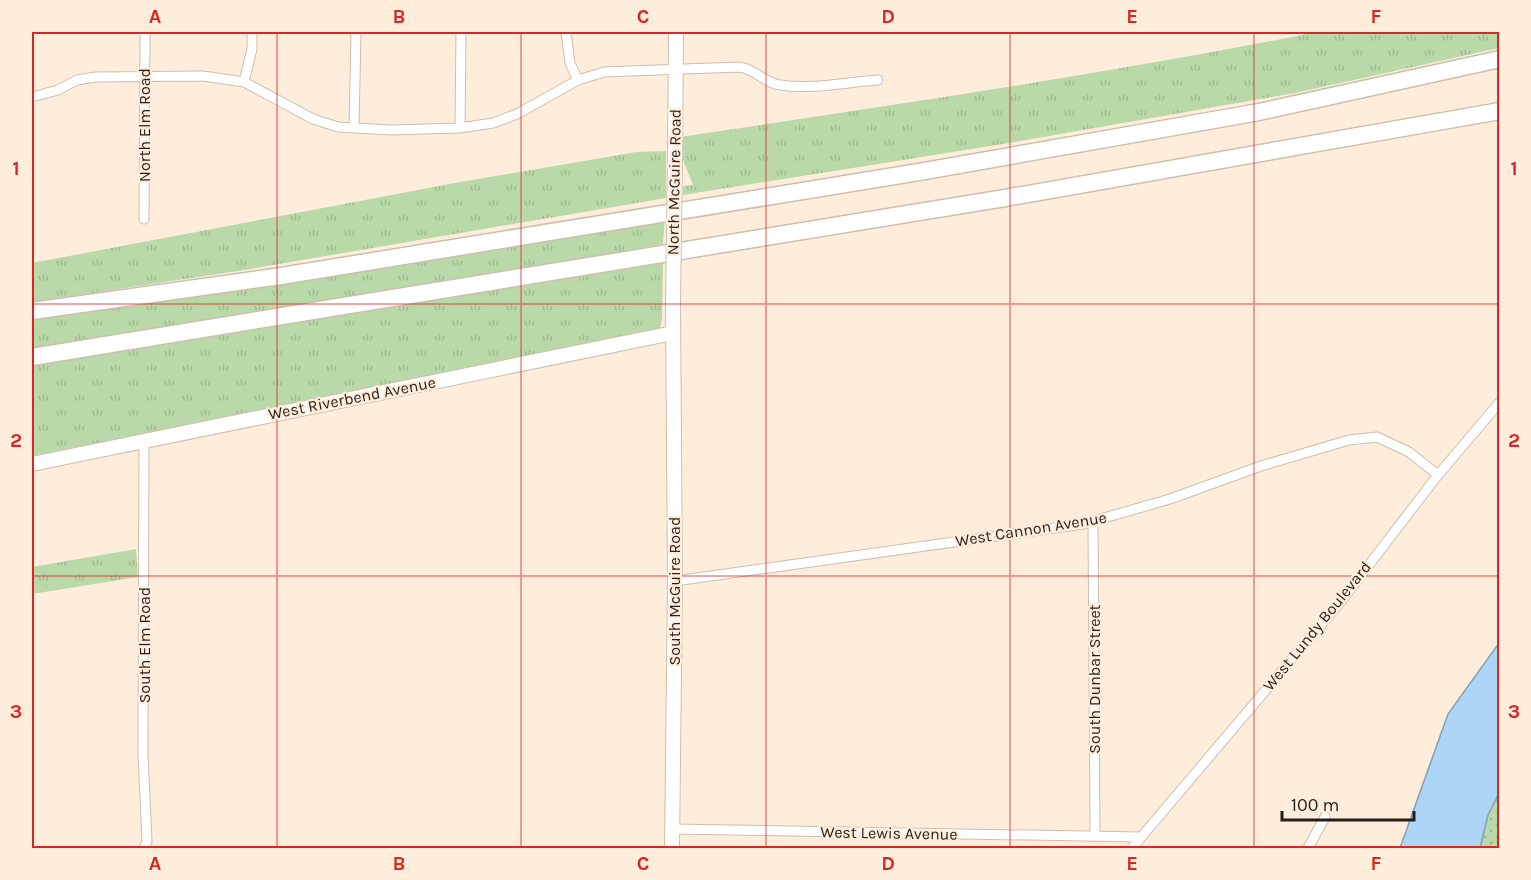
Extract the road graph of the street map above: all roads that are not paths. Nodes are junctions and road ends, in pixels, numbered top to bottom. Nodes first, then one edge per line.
1 (145, 32) edge
2 (252, 32) edge
3 (356, 32) edge
4 (461, 32) edge
5 (566, 32) edge
6 (676, 32) edge
7 (1500, 59) edge
8 (675, 71) junction
9 (144, 76) junction
10 (578, 80) junction
11 (878, 80) dead end
12 (244, 82) junction
13 (32, 97) edge
14 (1500, 111) edge
15 (354, 128) junction
16 (460, 128) junction
17 (144, 219) dead end
18 (32, 311) edge
19 (673, 333) junction
20 (32, 357) edge
21 (1500, 402) edge
22 (144, 441) junction
23 (32, 464) edge
24 (1438, 475) junction
25 (1093, 521) junction
26 (675, 582) junction
27 (1325, 817) dead end
28 (672, 829) junction
29 (1095, 836) junction
30 (1141, 837) junction
31 (144, 849) edge
32 (672, 849) edge
33 (1132, 849) edge
34 (1308, 849) edge

1 - 9 street, North Elm Road
2 - 12 street
3 - 15 street
4 - 16 street
5 - 10 street
6 - 8 street, North McGuire Road
7 - 18 highway
8 - 10 street
8 - 11 street
8 - 19 street, North McGuire Road, bridge
9 - 12 street
9 - 13 street
9 - 17 street, North Elm Road
10 - 16 street
12 - 15 street
14 - 20 highway
15 - 16 street
19 - 22 street, West Riverbend Avenue
19 - 26 street, South McGuire Road
21 - 24 street, West Lundy Boulevard
22 - 23 street, West Riverbend Avenue
22 - 31 street, South Elm Road
24 - 25 street, West Cannon Avenue
24 - 30 street, West Lundy Boulevard
25 - 26 street, West Cannon Avenue
25 - 29 street, South Dunbar Street
26 - 28 street, South McGuire Road
27 - 34 street
28 - 29 street, West Lewis Avenue
28 - 32 street, South McGuire Road
29 - 30 street, West Lewis Avenue
30 - 33 street, West Lundy Boulevard

